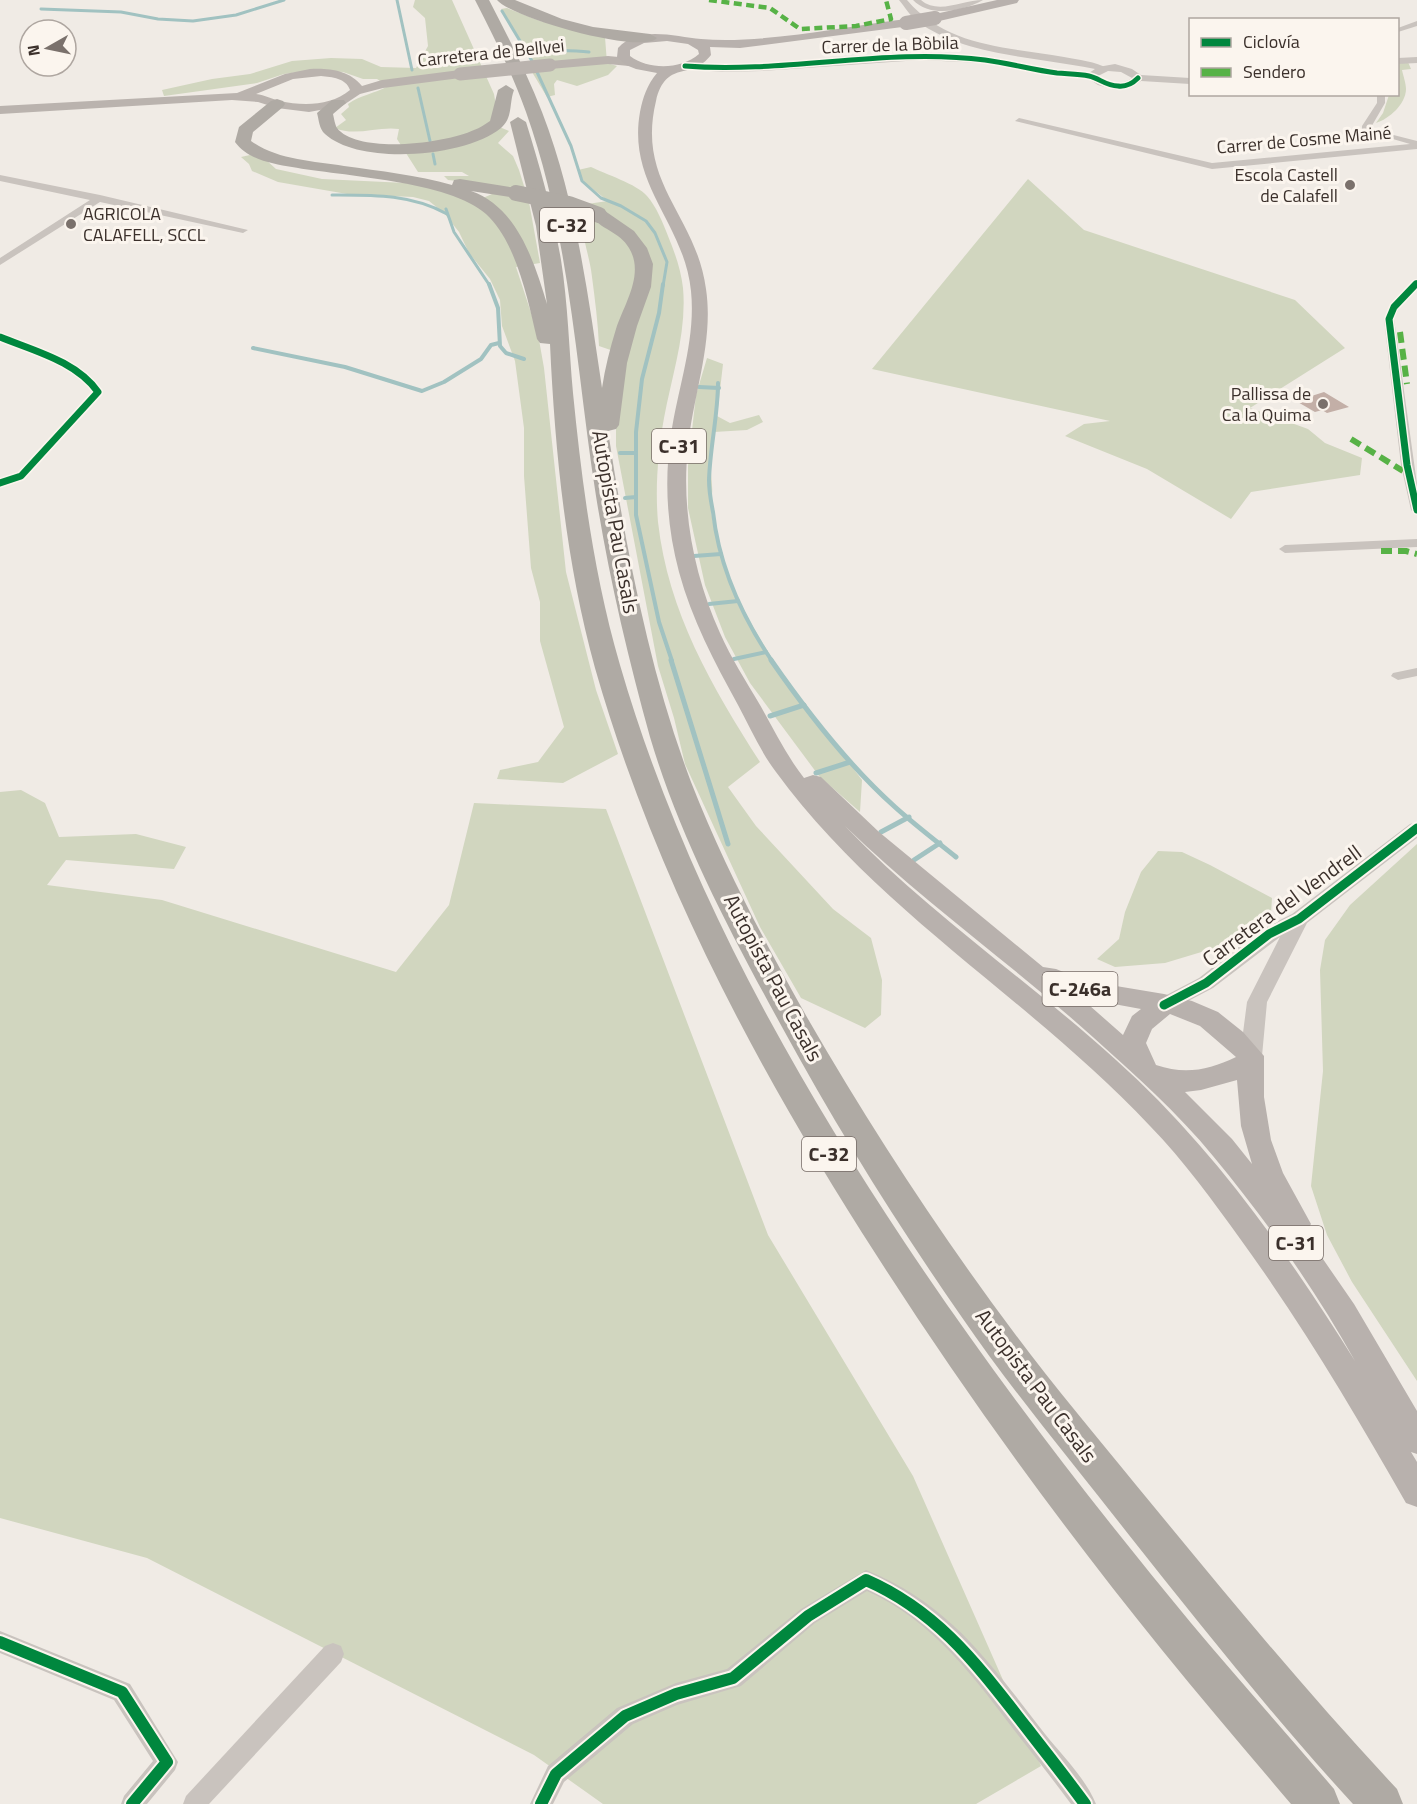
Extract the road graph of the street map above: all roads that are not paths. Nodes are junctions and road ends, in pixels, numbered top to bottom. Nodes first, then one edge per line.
1 (464, 0) edge
2 (482, 0) edge
3 (504, 0) edge
4 (903, 0) edge
5 (917, 0) edge
6 (979, 0) edge
7 (1013, 0) edge
8 (1417, 23) edge
9 (1399, 30) edge
10 (483, 38) dead end
11 (650, 38) junction
12 (702, 51) junction
13 (625, 57) junction
14 (492, 59) dead end
15 (1417, 60) edge
16 (1399, 61) edge
17 (686, 66) junction
18 (644, 67) junction
19 (671, 69) junction
20 (742, 69) junction
21 (1104, 69) junction
22 (1092, 76) junction
23 (1138, 78) junction
24 (1189, 81) edge
25 (655, 84) junction
26 (269, 85) junction
27 (354, 86) junction
28 (506, 90) junction
29 (232, 96) junction
30 (1380, 96) edge
31 (146, 102) junction
32 (338, 103) junction
33 (280, 104) junction
34 (0, 111) edge
35 (0, 120) edge
36 (1019, 121) dead end
37 (1417, 145) edge
38 (0, 178) edge
39 (100, 198) junction
40 (243, 230) dead end
41 (0, 262) edge
42 (1417, 283) edge
43 (0, 337) edge
44 (563, 392) junction
45 (602, 465) junction
46 (0, 483) edge
47 (1417, 510) edge
48 (1417, 543) edge
49 (1284, 549) dead end
50 (1417, 672) edge
51 (1398, 676) dead end
52 (746, 699) junction
53 (1417, 828) edge
54 (1299, 919) junction
55 (966, 948) junction
56 (1005, 950) junction
57 (1164, 1005) junction
58 (1251, 1059) junction
59 (1143, 1070) junction
60 (1270, 1256) junction
61 (1417, 1417) edge
62 (1417, 1440) edge
63 (1417, 1492) edge
64 (0, 1642) edge
65 (333, 1654) dead end
66 (1081, 1802) edge
67 (132, 1804) edge
68 (194, 1804) edge
69 (542, 1804) edge
70 (1319, 1804) edge
71 (1382, 1804) edge

1 - 10 highway
2 - 45 highway, Autopista Pau Casals / C-32
3 - 11 highway
4 - 21 street
5 - 6 street
7 - 12 main road, bridge
8 - 9 street
11 - 12 main road
11 - 13 main road
12 - 17 main road
12 - 20 street
13 - 18 main road
13 - 27 main road, Carretera de Bellvei, bridge
14 - 28 highway, Autopista Pau Casals / C-32
15 - 16 street
17 - 19 main road
17 - 20 street
18 - 19 main road
18 - 25 main road
19 - 25 main road
20 - 22 street, Carrer de la Bòbila
21 - 22 street
21 - 23 street, Carrer de la Bòbila
22 - 23 street, Carrer de la Bòbila
23 - 24 street, Carrer de la Bòbila
25 - 52 main road, C-31
26 - 27 main road
26 - 29 main road
26 - 33 main road
27 - 32 main road
28 - 32 highway
28 - 44 highway, Autopista Pau Casals / C-32
29 - 31 main road
29 - 33 main road
30 - 37 street
31 - 34 main road
31 - 35 main road
32 - 33 main road
33 - 44 highway
33 - 45 highway, bridge
36 - 37 street, Carrer de Cosme Mainé
38 - 39 street
39 - 40 street
39 - 41 street
42 - 47 street
43 - 46 street
44 - 70 highway, Autopista Pau Casals / C-32
45 - 71 highway, Autopista Pau Casals / C-32
48 - 49 street
50 - 51 street
52 - 55 main road, C-31
52 - 56 main road, C-31
53 - 54 street, Carretera del Vendrell
54 - 57 street, Carretera del Vendrell
54 - 58 street, Carretera del Vendrell
55 - 59 main road
55 - 60 main road, C-31
56 - 57 main road, C-246a
56 - 59 main road, C-31
57 - 58 main road
57 - 59 main road
58 - 59 main road
58 - 61 main road
59 - 60 main road
59 - 62 main road, C-31
60 - 63 main road, C-31
64 - 67 street
65 - 68 street
66 - 69 street

